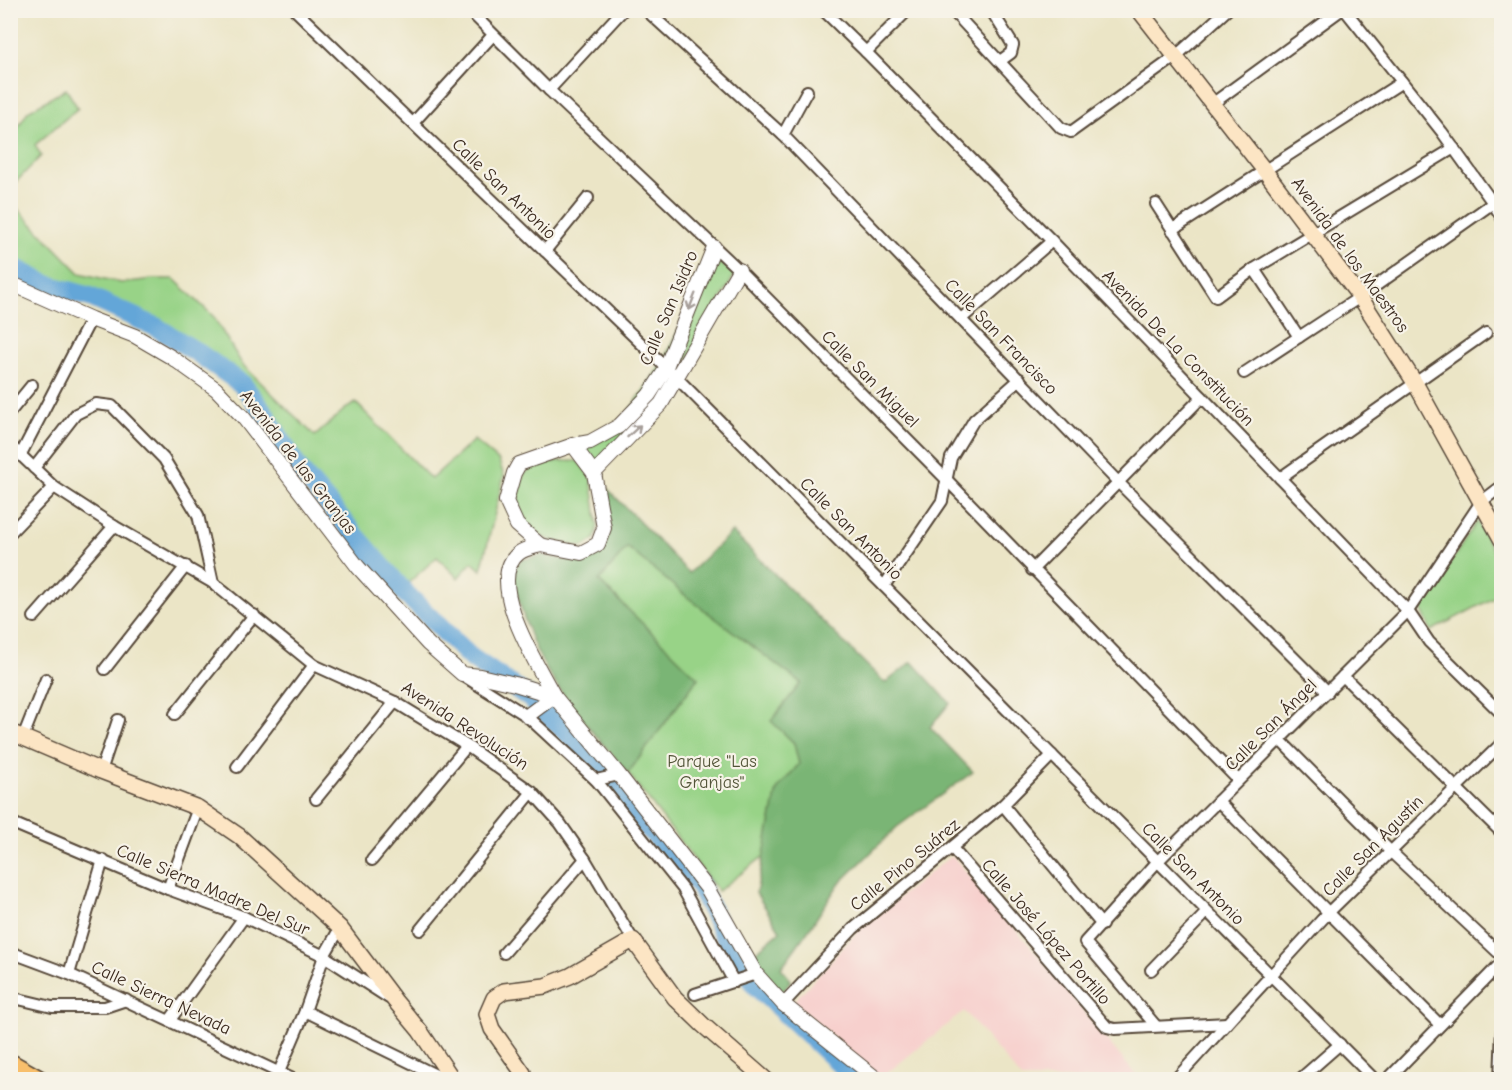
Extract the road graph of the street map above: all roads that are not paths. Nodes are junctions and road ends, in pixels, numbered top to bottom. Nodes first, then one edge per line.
1 (295, 10) edge
2 (469, 10) edge
3 (623, 10) edge
4 (646, 10) edge
5 (823, 10) edge
6 (908, 10) edge
7 (952, 10) edge
8 (991, 10) edge
9 (1139, 10) edge
10 (1227, 10) edge
11 (1343, 10) edge
12 (493, 35) junction
13 (867, 52) junction
14 (1175, 57) junction
15 (1000, 61) junction
16 (1402, 82) junction
17 (549, 90) junction
18 (807, 91) dead end
19 (1212, 104) junction
20 (413, 123) junction
21 (783, 135) junction
22 (1454, 148) junction
23 (1265, 171) junction
24 (588, 198) dead end
25 (1493, 203) junction
26 (1156, 204) dead end
27 (1502, 218) edge
28 (1172, 230) junction
29 (1314, 234) junction
30 (1052, 241) junction
31 (714, 248) junction
32 (545, 251) junction
33 (1254, 269) junction
34 (739, 270) junction
35 (10, 283) edge
36 (1360, 297) junction
37 (91, 319) junction
38 (961, 319) junction
39 (1486, 333) dead end
40 (1299, 337) junction
41 (666, 368) junction
42 (1244, 373) dead end
43 (677, 378) junction
44 (1020, 379) junction
45 (1415, 383) junction
46 (32, 386) dead end
47 (1202, 397) junction
48 (10, 412) edge
49 (10, 445) edge
50 (573, 445) junction
51 (21, 454) junction
52 (34, 468) junction
53 (594, 473) junction
54 (1280, 478) junction
55 (947, 480) junction
56 (1118, 482) junction
57 (1502, 486) edge
58 (54, 487) junction
59 (1481, 502) junction
60 (114, 526) junction
61 (10, 534) edge
62 (1502, 540) edge
63 (540, 545) junction
64 (186, 566) junction
65 (1032, 570) junction
66 (213, 583) junction
67 (884, 586) junction
68 (1408, 611) junction
69 (254, 615) junction
70 (34, 617) dead end
71 (314, 665) junction
72 (105, 669) dead end
73 (462, 674) junction
74 (1343, 676) junction
75 (46, 679) dead end
76 (1328, 692) junction
77 (395, 702) junction
78 (547, 702) junction
79 (175, 714) dead end
80 (1502, 714) edge
81 (527, 716) junction
82 (118, 720) dead end
83 (17, 735) edge
84 (1280, 740) junction
85 (1502, 743) edge
86 (467, 746) junction
87 (1052, 755) junction
88 (237, 767) dead end
89 (101, 771) junction
90 (619, 775) junction
91 (596, 780) junction
92 (1238, 780) junction
93 (1454, 788) junction
94 (532, 792) junction
95 (316, 799) dead end
96 (1218, 801) junction
97 (1003, 805) junction
98 (198, 808) junction
99 (10, 822) edge
100 (1502, 833) edge
101 (952, 848) junction
102 (1390, 851) junction
103 (585, 858) junction
104 (103, 860) junction
105 (372, 860) dead end
106 (1158, 861) junction
107 (168, 889) junction
108 (1207, 912) junction
109 (1329, 912) junction
110 (243, 917) junction
111 (1102, 925) junction
112 (340, 928) junction
113 (420, 930) dead end
114 (633, 940) junction
115 (10, 952) edge
116 (504, 953) dead end
117 (324, 956) junction
118 (1502, 956) edge
119 (1502, 962) edge
120 (1151, 970) dead end
121 (69, 974) junction
122 (1270, 975) junction
123 (747, 977) junction
124 (694, 994) dead end
125 (10, 997) edge
126 (126, 1000) junction
127 (395, 1001) junction
128 (783, 1004) junction
129 (305, 1011) junction
130 (170, 1020) junction
131 (1227, 1023) junction
132 (1440, 1025) junction
133 (1156, 1026) junction
134 (1502, 1028) edge
135 (1340, 1044) junction
136 (1501, 1056) edge
137 (10, 1063) edge
138 (279, 1072) junction
139 (40, 1080) edge
140 (295, 1080) edge
141 (446, 1080) edge
142 (453, 1080) edge
143 (524, 1080) edge
144 (766, 1080) edge
145 (878, 1080) edge
146 (1175, 1080) edge
147 (1299, 1080) edge
148 (1375, 1080) edge
149 (1387, 1080) edge
150 (1500, 1080) edge

1 - 20 street, Calle San Antonio
2 - 12 street, Calle San Miguel
3 - 17 street
4 - 21 street, Calle San Francisco
5 - 13 street, Avenida De La Constitución
6 - 13 street
7 - 15 street
8 - 15 street
9 - 14 main road, Avenida de los Maestros
10 - 14 street
11 - 16 street
11 - 19 street
12 - 17 street, Calle San Miguel
12 - 20 street
13 - 30 street, Avenida De La Constitución
14 - 15 street
14 - 19 main road, Avenida de los Maestros
16 - 22 street
16 - 23 street
17 - 31 street, Calle San Miguel
18 - 21 street
19 - 23 main road, Avenida de los Maestros
20 - 32 street, Calle San Antonio
21 - 38 street, Calle San Francisco
22 - 25 street
22 - 29 street
23 - 28 street
23 - 29 main road, Avenida de los Maestros
24 - 32 street
25 - 27 street
25 - 36 street
26 - 28 street
28 - 33 street
29 - 33 street
29 - 36 main road, Avenida de los Maestros
30 - 38 street
30 - 47 street, Avenida De La Constitución
31 - 34 street, Calle San Miguel
31 -> 41 street, Calle San Isidro
32 - 41 street, Calle San Antonio
33 - 40 street
34 - 43 street, Calle San Isidro
34 - 55 street, Calle San Miguel
35 - 37 street, Avenida de las Granjas
36 - 40 street
36 - 45 main road, Avenida de los Maestros
37 - 51 street
37 - 73 street, Avenida de las Granjas
38 - 44 street, Calle San Francisco
39 - 45 street
40 - 42 street
41 - 43 street, Calle San Antonio
41 - 50 street, Calle San Isidro
53 -> 43 street, Calle San Isidro
43 - 67 street, Calle San Antonio
44 - 55 street
44 - 56 street, Calle San Francisco
45 - 54 street
45 - 59 main road, Avenida de los Maestros
46 - 48 street
47 - 54 street, Avenida De La Constitución
47 - 56 street
49 - 51 street, Avenida Revolución
50 - 53 street
50 - 63 street
51 - 52 street, Avenida Revolución
52 - 58 street, Avenida Revolución
52 - 66 street
53 - 63 street
54 - 68 street, Avenida De La Constitución
55 - 65 street, Calle San Miguel
55 - 67 street
56 - 65 street
56 - 76 street, Calle San Francisco
57 - 59 street, Calle San Ángel
58 - 60 street, Avenida Revolución
58 - 61 street
59 - 62 main road, Avenida de los Maestros
59 - 68 street, Calle San Ángel
60 - 64 street, Avenida Revolución
60 - 70 street
63 - 78 street, Avenida de las Granjas
64 - 66 street, Avenida Revolución
64 - 72 street
65 - 92 street, Calle San Miguel
66 - 69 street, Avenida Revolución
67 - 87 street, Calle San Antonio
68 - 74 street, Calle San Ángel
68 - 80 street, Avenida De La Constitución
69 - 71 street, Avenida Revolución
69 - 79 street
71 - 77 street, Avenida Revolución
71 - 88 street
73 - 78 street
73 - 81 street, Avenida de las Granjas
74 - 76 street, Calle San Ángel
74 - 93 street
75 - 83 street
76 - 84 street, Calle San Ángel
77 - 86 street, Avenida Revolución
77 - 95 street
78 - 81 street
78 - 90 street, Avenida de las Granjas
81 - 91 street, Avenida de las Granjas
82 - 89 street
83 - 89 main road
84 - 92 street, Calle San Ángel
84 - 102 street
85 - 93 street, Calle San Agustín
86 - 94 street, Avenida Revolución
86 - 105 street
87 - 97 street, Calle Pino Suárez
87 - 106 street, Calle San Antonio
89 - 98 main road
90 - 91 street
90 - 123 street, Avenida de las Granjas
91 - 123 street, Avenida de las Granjas
92 - 96 street, Calle San Ángel
93 - 100 street
93 - 102 street, Calle San Agustín
94 - 103 street, Avenida Revolución
94 - 113 street
96 - 106 street, Calle San Ángel
96 - 109 street
97 - 101 street, Calle Pino Suárez
97 - 111 street
98 - 107 street
98 - 112 main road
99 - 104 street, Calle Sierra Madre Del Sur
101 - 128 street, Calle Pino Suárez
101 - 133 street, Calle José López Portillo
102 - 109 street, Calle San Agustín
102 - 118 street
103 - 114 street, Avenida Revolución
103 - 116 street
104 - 107 street, Calle Sierra Madre Del Sur
104 - 121 street
106 - 108 street, Calle San Antonio
106 - 111 street, Calle San Ángel
107 - 110 street, Calle Sierra Madre Del Sur
108 - 120 street
108 - 122 street, Calle San Antonio
109 - 122 street, Calle San Agustín
109 - 132 street
110 - 117 street, Calle Sierra Madre Del Sur
110 - 130 street
111 - 133 street, Calle San Ángel
112 - 117 street
112 - 127 main road
114 - 143 main road
114 - 144 main road, Avenida Revolución
115 - 121 street, Calle Sierra Nevada
117 - 127 street, Calle Sierra Madre Del Sur
117 - 129 street
119 - 132 street
121 - 126 street, Calle Sierra Nevada
122 - 131 street, Calle San Agustín
122 - 135 street, Calle San Antonio
123 - 124 street
123 - 128 street, Avenida de las Granjas
125 - 126 street
126 - 130 street, Calle Sierra Nevada
127 - 142 main road
128 - 145 street, Avenida de las Granjas
129 - 138 street
129 - 141 street
130 - 138 street, Calle Sierra Nevada
131 - 133 street, Calle José López Portillo
131 - 146 street, Calle San Agustín
132 - 149 street
134 - 136 street
135 - 147 street
135 - 148 street, Calle San Antonio
136 - 150 street
137 - 139 main road
138 - 140 street, Calle Sierra Nevada

